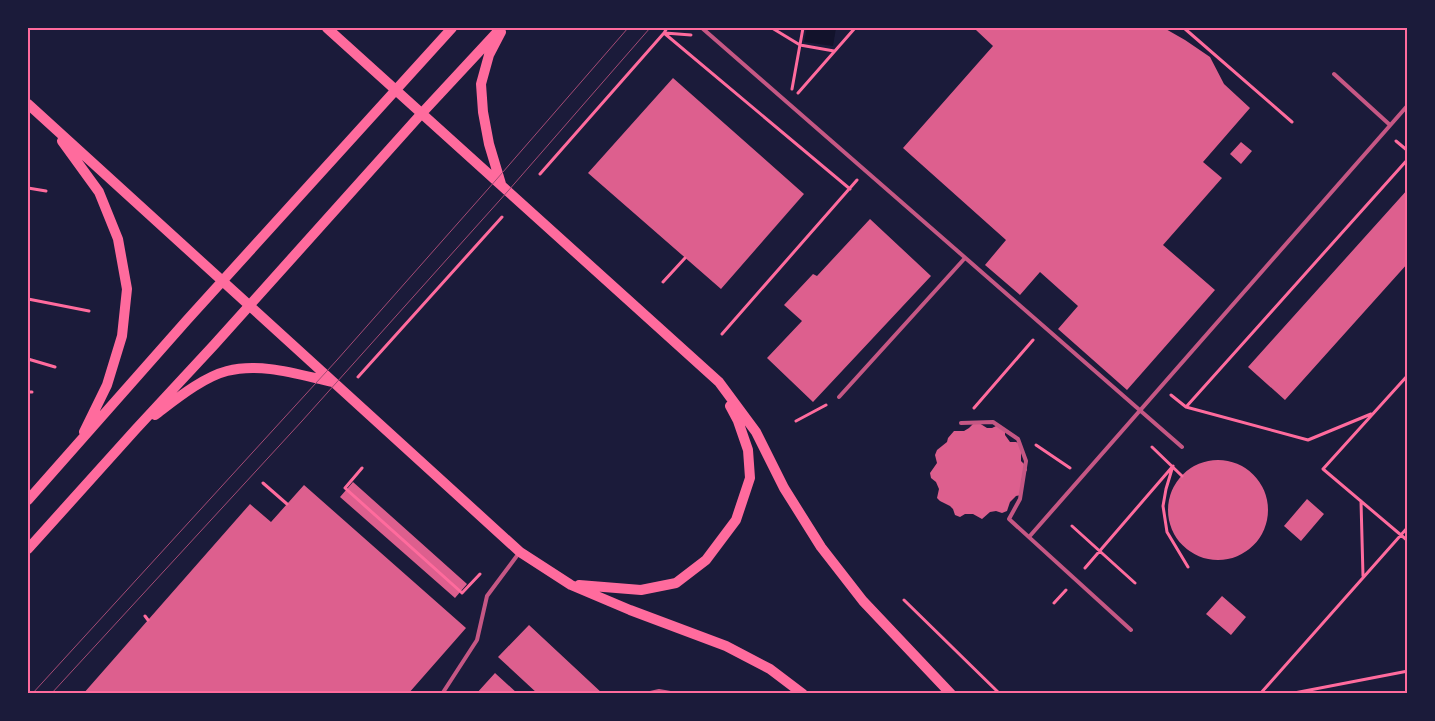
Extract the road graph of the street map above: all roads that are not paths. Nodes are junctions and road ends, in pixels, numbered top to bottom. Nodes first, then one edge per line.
1 (327, 28) edge
2 (452, 28) edge
3 (502, 28) edge
4 (702, 28) edge
5 (1334, 74) dead end
6 (395, 89) junction
7 (28, 104) edge
8 (1408, 105) edge
9 (422, 113) junction
10 (49, 124) junction
11 (1390, 125) junction
12 (501, 185) junction
13 (965, 258) junction
14 (223, 281) junction
15 (249, 305) junction
16 (719, 382) junction
17 (334, 383) junction
18 (839, 397) road end
19 (1140, 411) junction
20 (961, 423) road end
21 (136, 429) junction
22 (79, 443) junction
23 (1182, 448) dead end
24 (28, 500) edge
25 (1029, 537) junction
26 (28, 549) edge
27 (520, 552) junction
28 (571, 585) junction
29 (1131, 630) dead end
30 (787, 682) junction
31 (442, 694) edge
32 (646, 694) edge
33 (676, 694) edge
34 (793, 694) edge
35 (803, 694) edge
36 (951, 694) edge

1 - 6 main road
2 - 6 main road
3 - 9 main road
3 - 12 main road
4 - 13 lane
5 - 11 lane
6 - 9 main road
6 - 14 main road
7 - 10 main road
8 - 11 lane
9 - 12 main road
9 - 15 main road
10 - 14 main road
10 - 22 main road
11 - 19 lane
12 - 16 main road
13 - 18 lane
13 - 19 lane
14 - 15 main road
14 - 22 main road
15 - 17 main road
15 - 21 main road
16 - 28 main road
16 - 36 main road
17 - 21 main road
17 - 27 main road
19 - 23 lane
19 - 25 lane
20 - 25 lane
21 - 26 main road
22 - 24 main road
25 - 29 lane
27 - 28 main road
27 - 31 lane
28 - 30 main road
30 - 34 lane
30 - 35 main road
32 - 33 lane

